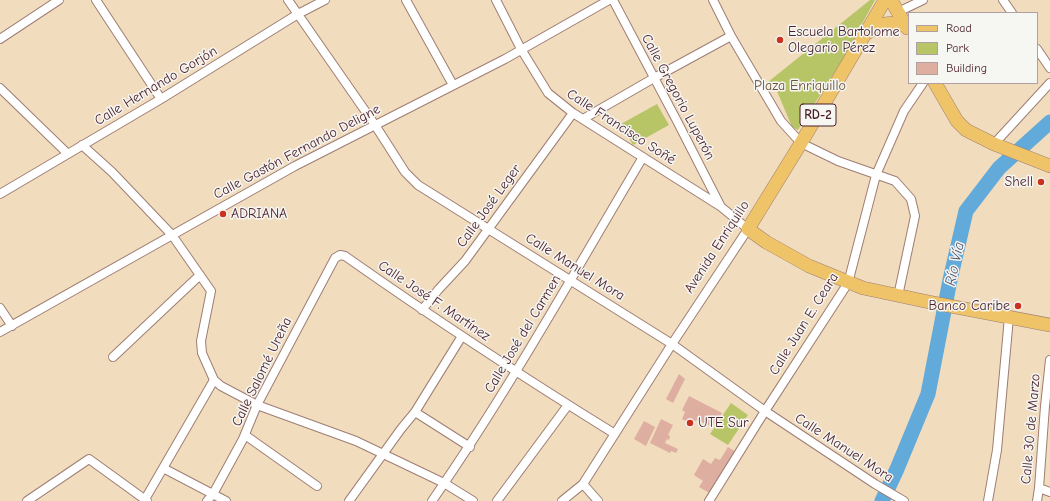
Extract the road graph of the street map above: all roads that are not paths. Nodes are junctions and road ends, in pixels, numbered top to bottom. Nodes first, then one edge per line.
1 (59, 0) edge
2 (96, 0) edge
3 (288, 0) edge
4 (325, 0) edge
5 (406, 0) edge
6 (496, 0) edge
7 (609, 0) edge
8 (613, 0) edge
9 (713, 0) edge
10 (885, 0) edge
11 (891, 0) edge
12 (923, 0) edge
13 (1004, 0) edge
14 (898, 12) junction
15 (1011, 12) edge
16 (298, 14) junction
17 (908, 29) edge
18 (866, 33) junction
19 (731, 36) junction
20 (0, 39) edge
21 (521, 49) junction
22 (1038, 50) edge
23 (1050, 68) edge
24 (654, 78) junction
25 (1050, 83) edge
26 (921, 84) edge
27 (936, 84) edge
28 (453, 85) junction
29 (0, 88) edge
30 (161, 99) junction
31 (573, 113) junction
32 (583, 119) junction
33 (375, 125) junction
34 (801, 143) junction
35 (82, 145) junction
36 (998, 145) junction
37 (68, 154) junction
38 (643, 157) junction
39 (1050, 166) edge
40 (876, 175) junction
41 (0, 194) edge
42 (720, 206) junction
43 (489, 229) junction
44 (748, 229) junction
45 (172, 235) junction
46 (340, 255) joint
47 (200, 275) junction
48 (570, 280) junction
49 (848, 283) junction
50 (898, 296) junction
51 (0, 308) edge
52 (422, 310) junction
53 (1009, 317) junction
54 (1050, 325) edge
55 (12, 326) junction
56 (0, 332) edge
57 (462, 336) junction
58 (672, 344) junction
59 (113, 358) dead end
60 (1050, 360) edge
61 (516, 372) junction
62 (214, 380) junction
63 (257, 404) junction
64 (568, 405) junction
65 (1048, 407) edge
66 (765, 411) junction
67 (415, 412) junction
68 (615, 434) junction
69 (245, 435) junction
70 (470, 446) junction
71 (383, 454) junction
72 (163, 468) junction
73 (444, 483) junction
74 (583, 484) junction
75 (317, 486) dead end
76 (1040, 488) junction
77 (1050, 492) edge
78 (213, 494) junction
79 (145, 500) edge
80 (27, 501) edge
81 (207, 501) edge
82 (226, 501) edge
83 (349, 501) edge
84 (432, 501) edge
85 (473, 501) edge
86 (497, 501) edge
87 (562, 501) edge
88 (598, 501) edge
89 (709, 501) edge
90 (904, 501) edge
91 (988, 501) edge
92 (1037, 501) edge

1 - 20 street
2 - 30 street
3 - 16 street, Calle Manuel Mora
4 - 16 street, Calle Hernando Gorjón
5 - 28 street
6 - 21 street, Calle Francisco Soñé
7 - 21 street, Calle Gastón Fernando Deligne
8 - 24 street, Calle Gregorio Luperón
9 - 19 street
10 - 18 main road, Avenida Enriquillo / RD-2
11 - 14 main road
12 - 14 street
13 - 15 street
14 - 17 main road
16 - 30 street, Calle Hernando Gorjón
16 - 33 street, Calle Manuel Mora
17 - 18 main road
18 - 34 main road, Avenida Enriquillo / RD-2
19 - 24 street
19 - 34 street
21 - 28 street, Calle Gastón Fernando Deligne
21 - 31 street, Calle Francisco Soñé
22 - 23 street
24 - 32 street
24 - 42 street, Calle Gregorio Luperón
25 - 36 street
26 - 40 street, Calle Juan E. Ceara
27 - 36 main road
28 - 33 street, Calle Gastón Fernando Deligne
29 - 37 street
30 - 35 street, Calle Hernando Gorjón
31 - 32 street, Calle Francisco Soñé
31 - 43 street, Calle José Leger
32 - 38 street, Calle Francisco Soñé
33 - 43 street, Calle Manuel Mora
33 - 45 street, Calle Gastón Fernando Deligne
34 - 40 street
34 - 44 main road, Avenida Enriquillo / RD-2
35 - 37 street, Calle Hernando Gorjón
35 - 45 street
36 - 39 main road
37 - 41 street, Calle Hernando Gorjón
38 - 42 street, Calle Francisco Soñé
38 - 48 street, Calle José del Carmen
40 - 49 street, Calle Juan E. Ceara
40 - 50 street
42 - 44 street, Calle Francisco Soñé
43 - 48 street, Calle Manuel Mora
43 - 52 street, Calle José Leger
44 - 49 main road
44 - 58 street, Avenida Enriquillo
45 - 47 street
45 - 55 street, Calle Gastón Fernando Deligne
46 - 52 street, Calle José F. Martínez
46 - 63 street, Calle Salomé Ureña
47 - 59 street
47 - 62 street
48 - 58 street, Calle Manuel Mora
48 - 61 street, Calle José del Carmen
49 - 50 main road
49 - 66 street, Calle Juan E. Ceara
50 - 53 main road
51 - 55 street
52 - 57 street, Calle José F. Martínez
53 - 54 main road
53 - 91 street
55 - 56 street, Calle Gastón Fernando Deligne
57 - 61 street, Calle José F. Martínez
57 - 67 street
58 - 66 street, Calle Manuel Mora
58 - 68 street, Avenida Enriquillo
60 - 65 street, Calle 30 de Marzo
61 - 64 street, Calle José F. Martínez
61 - 70 street, Calle José del Carmen
62 - 63 street
62 - 72 street
63 - 69 street, Calle Salomé Ureña
63 - 71 street
64 - 68 street, Calle José F. Martínez
64 - 86 street
65 - 76 street, Calle 30 de Marzo
66 - 89 street, Calle Juan E. Ceara
66 - 90 street, Calle Manuel Mora
67 - 70 street
67 - 71 street
68 - 74 street, Avenida Enriquillo
69 - 75 street
69 - 78 street, Calle Salomé Ureña
70 - 73 street, Calle José del Carmen
71 - 73 street
71 - 83 street
72 - 78 street
72 - 79 street
73 - 84 street, Calle José del Carmen
73 - 85 street
74 - 87 street, Avenida Enriquillo
74 - 88 street
76 - 77 street
76 - 92 street, Calle 30 de Marzo
78 - 81 street, Calle Salomé Ureña
78 - 82 street
79 - 80 street

